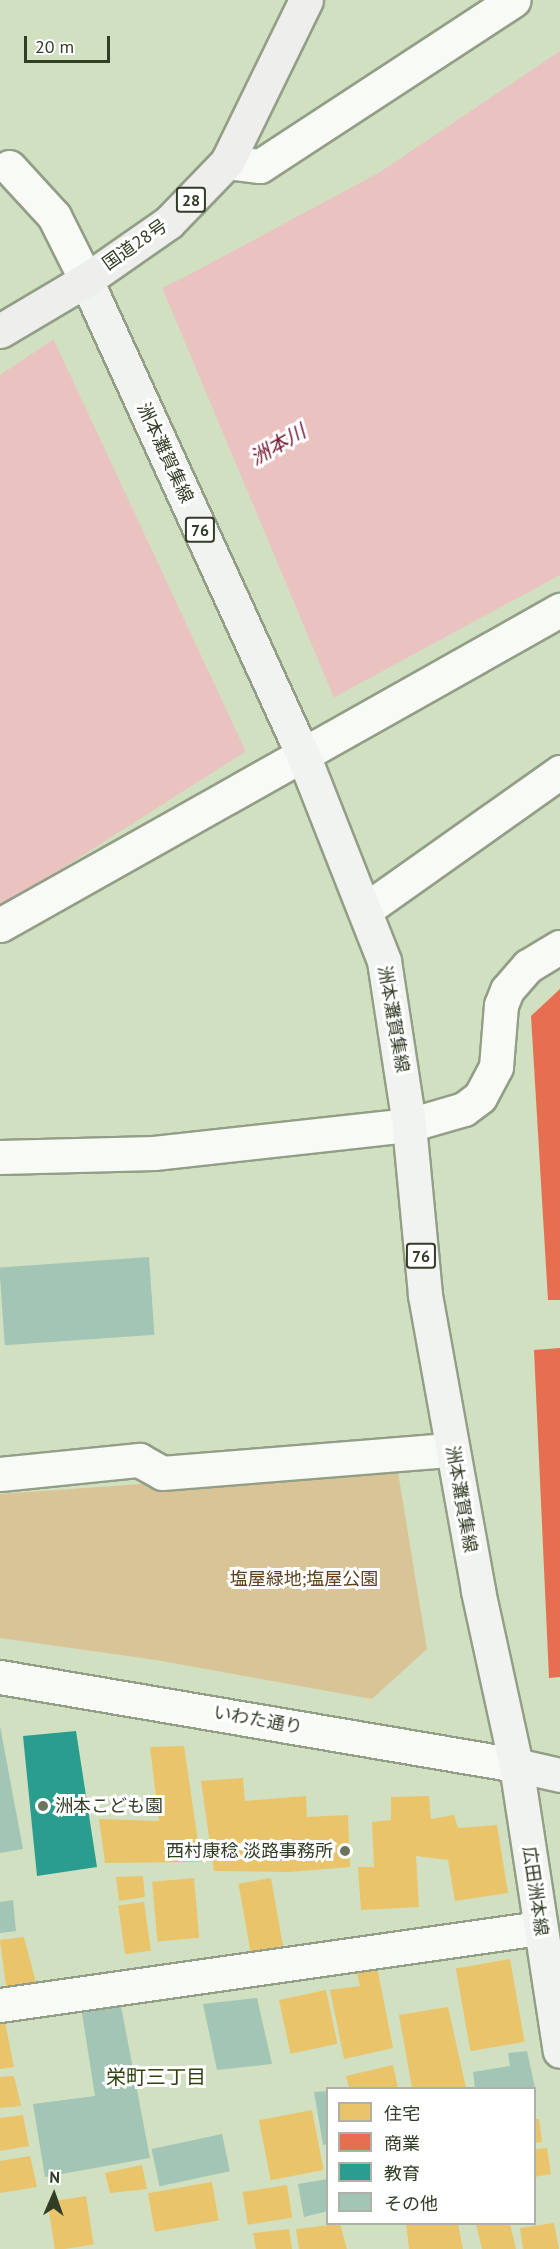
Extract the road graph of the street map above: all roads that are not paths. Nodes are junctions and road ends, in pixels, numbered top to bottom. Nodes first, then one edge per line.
1 (306, 0) edge
2 (514, 0) edge
3 (227, 162) junction
4 (9, 167) dead end
5 (91, 292) junction
6 (0, 331) edge
7 (560, 610) edge
8 (303, 755) junction
9 (560, 772) edge
10 (365, 910) junction
11 (0, 925) edge
12 (560, 947) edge
13 (409, 1125) junction
14 (0, 1157) edge
15 (451, 1450) junction
16 (0, 1474) edge
17 (0, 1677) edge
18 (516, 1765) junction
19 (560, 1774) edge
20 (539, 1928) junction
21 (0, 2006) edge
22 (558, 2031) edge

1 - 3 highway, 国道28号 / 28
2 - 3 street
3 - 5 highway, 国道28号 / 28
4 - 5 street
5 - 6 highway, 国道28号 / 28
5 - 8 main road, 洲本灘賀集線 / 76
7 - 8 street
8 - 10 main road, 洲本灘賀集線 / 76
8 - 11 street
9 - 10 street
10 - 13 main road, 洲本灘賀集線 / 76
12 - 13 street
13 - 14 street
13 - 15 main road, 洲本灘賀集線 / 76
15 - 16 street
15 - 18 main road, 洲本灘賀集線 / 76
17 - 18 street, いわた通り
18 - 19 main road
18 - 20 main road, 広田洲本線
20 - 21 street
20 - 22 main road, 広田洲本線

